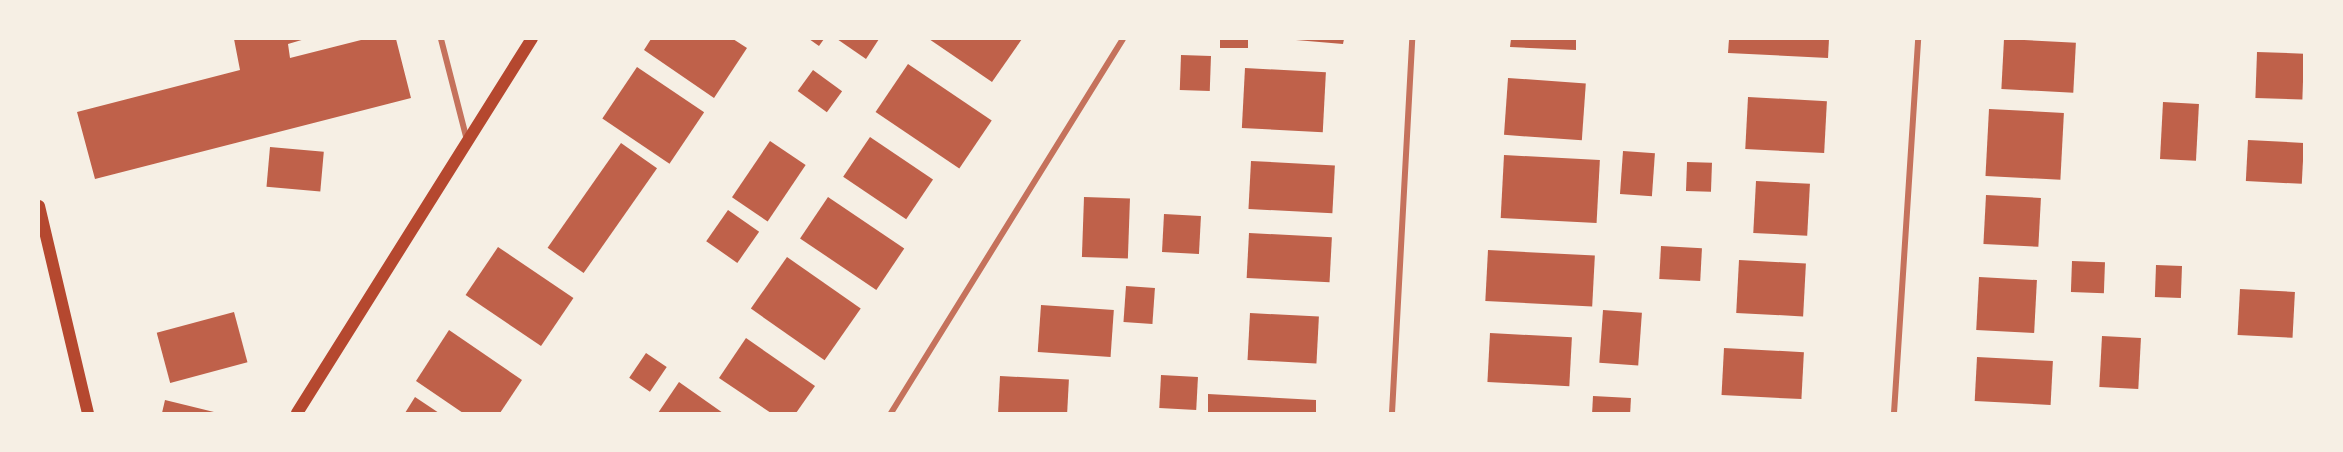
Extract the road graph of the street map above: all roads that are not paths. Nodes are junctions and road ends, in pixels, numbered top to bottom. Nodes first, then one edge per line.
1 (441, 39) edge
2 (532, 39) edge
3 (1123, 39) edge
4 (1412, 39) edge
5 (1918, 39) edge
6 (468, 144) junction
7 (39, 206) edge
8 (88, 413) edge
9 (297, 413) edge
10 (891, 413) edge
11 (1392, 413) edge
12 (1894, 413) edge

1 - 6 street
2 - 6 main road
3 - 10 street
4 - 11 street
5 - 12 street
6 - 9 main road
7 - 8 main road

